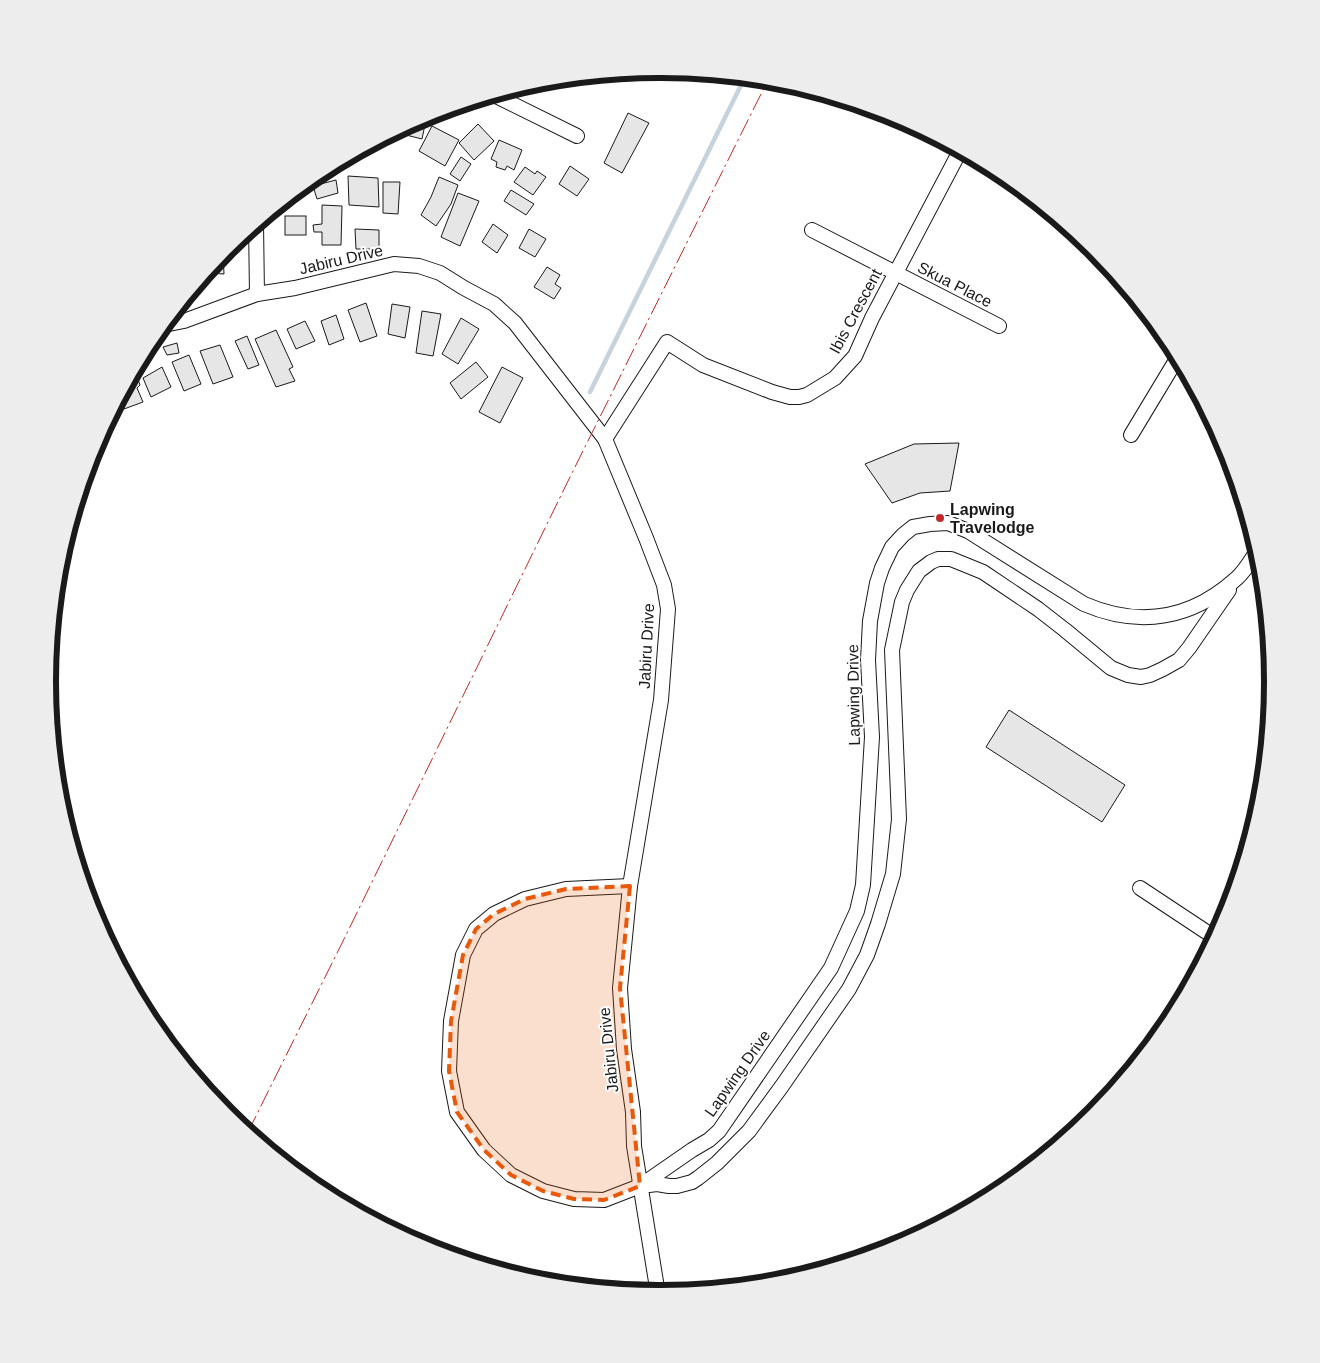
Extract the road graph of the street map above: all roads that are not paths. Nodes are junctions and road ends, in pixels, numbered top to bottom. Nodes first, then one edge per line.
1 (502, 99) edge
2 (577, 136) dead end
3 (957, 156) edge
4 (812, 230) dead end
5 (256, 233) edge
6 (896, 273) junction
7 (257, 294) junction
8 (175, 323) edge
9 (998, 326) dead end
10 (1173, 365) edge
11 (1131, 435) dead end
12 (604, 439) junction
13 (1251, 559) edge
14 (1238, 577) junction
15 (630, 886) junction
16 (1140, 888) dead end
17 (1208, 934) edge
18 (640, 1186) junction
19 (656, 1285) edge

1 - 2 street
3 - 6 street, Ibis Crescent
4 - 6 street, Skua Place
5 - 7 street
6 - 9 street, Skua Place
6 - 12 street, Ibis Crescent
7 - 8 street, Jabiru Drive
7 - 12 street, Jabiru Drive
10 - 11 street
12 - 15 street, Jabiru Drive
13 - 14 street, Lapwing Drive
14 - 18 street, Lapwing Drive
14 - 18 street
15 - 18 street, Jabiru Drive
15 - 18 street
16 - 17 street
18 - 19 street, Jabiru Drive

